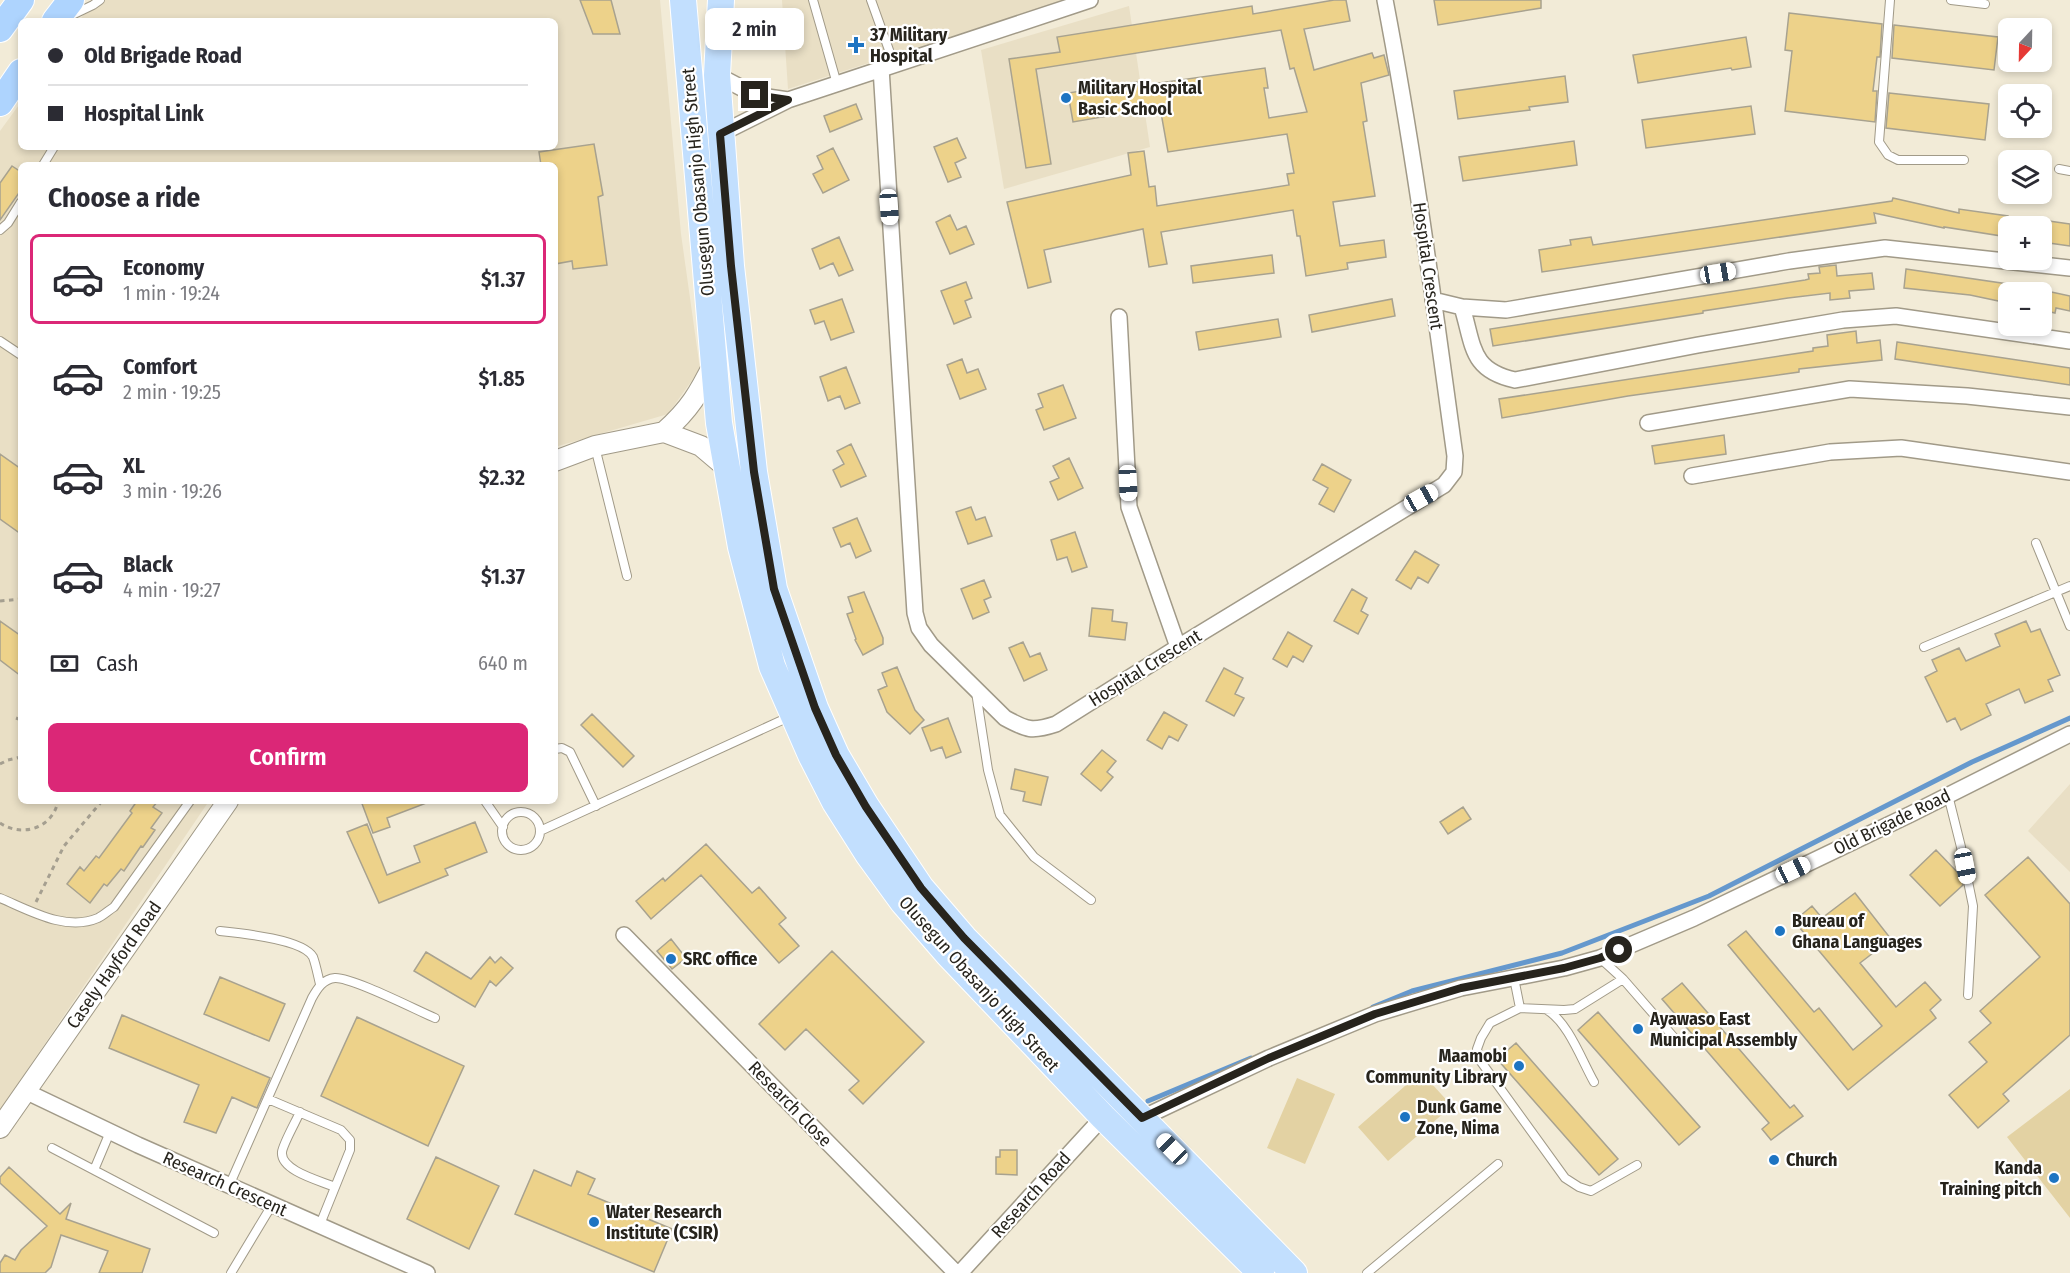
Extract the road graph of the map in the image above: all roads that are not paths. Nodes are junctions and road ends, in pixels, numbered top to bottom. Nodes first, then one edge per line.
1 (71, 0) edge
2 (100, 0) edge
3 (683, 0) edge
4 (721, 0) edge
5 (813, 0) edge
6 (871, 0) edge
7 (1090, 0) edge
8 (1385, 0) edge
9 (1890, 0) edge
10 (1951, 0) edge
11 (1985, 4) dead end
12 (59, 18) edge
13 (64, 18) edge
14 (887, 66) junction
15 (717, 75) junction
16 (18, 80) edge
17 (837, 84) junction
18 (788, 100) junction
19 (0, 104) edge
20 (720, 134) junction
21 (1964, 160) dead end
22 (2059, 169) dead end
23 (2070, 171) edge
24 (18, 207) edge
25 (0, 230) edge
26 (2070, 268) edge
27 (1433, 300) junction
28 (1462, 307) junction
29 (1119, 317) dead end
30 (0, 341) edge
31 (2070, 341) edge
32 (18, 353) edge
33 (714, 363) junction
34 (2070, 407) edge
35 (1648, 423) dead end
36 (664, 432) junction
37 (595, 446) junction
38 (558, 459) edge
39 (727, 468) junction
40 (2070, 472) edge
41 (1692, 476) dead end
42 (2036, 543) dead end
43 (627, 576) dead end
44 (2070, 585) edge
45 (2055, 591) junction
46 (2070, 626) edge
47 (1178, 647) junction
48 (1924, 647) dead end
49 (975, 689) junction
50 (793, 715) junction
51 (2070, 734) edge
52 (558, 749) edge
53 (1948, 795) junction
54 (188, 804) edge
55 (226, 804) edge
56 (487, 804) edge
57 (597, 806) junction
58 (503, 827) junction
59 (540, 831) junction
60 (0, 898) edge
61 (1091, 900) dead end
62 (220, 931) dead end
63 (624, 935) dead end
64 (1600, 958) junction
65 (1514, 978) junction
66 (1623, 979) junction
67 (320, 984) junction
68 (1968, 995) dead end
69 (1520, 1008) junction
70 (1546, 1010) junction
71 (435, 1018) dead end
72 (1677, 1041) dead end
73 (1594, 1082) dead end
74 (25, 1091) junction
75 (268, 1099) junction
76 (300, 1112) junction
77 (1103, 1117) junction
78 (1142, 1118) junction
79 (0, 1128) edge
80 (110, 1132) junction
81 (52, 1148) dead end
82 (1498, 1164) dead end
83 (1637, 1165) dead end
84 (94, 1170) junction
85 (229, 1186) junction
86 (335, 1187) junction
87 (272, 1205) junction
88 (319, 1227) junction
89 (214, 1233) dead end
90 (231, 1273) edge
91 (426, 1273) edge
92 (958, 1273) edge
93 (1261, 1273) edge
94 (1294, 1273) edge
95 (1367, 1273) edge

1 - 12 highway
2 - 13 lane
3 - 33 main road, Olusegun Obasanjo High Street
4 - 15 main road, Olusegun Obasanjo High Street
5 - 17 lane
6 - 14 lane
7 - 14 street
8 - 27 street, Hospital Crescent
9 - 21 lane
10 - 11 lane
14 - 17 street
14 - 49 street, Hospital Crescent
15 - 18 street
15 - 20 main road, Olusegun Obasanjo High Street
16 - 19 highway
17 - 18 street
18 - 20 street
20 - 78 main road, Olusegun Obasanjo High Street
22 - 23 lane
24 - 25 lane
26 - 28 street
27 - 28 street
27 - 47 street, Hospital Crescent
28 - 31 street
29 - 47 street
30 - 32 lane
33 - 36 street
33 - 39 main road, Olusegun Obasanjo High Street
34 - 35 street
36 - 37 street
36 - 39 street
37 - 38 street
37 - 43 lane
39 - 50 main road, Olusegun Obasanjo High Street
40 - 41 street
42 - 45 lane
44 - 45 lane
45 - 46 lane
45 - 48 lane
47 - 49 street, Hospital Crescent
49 - 61 lane
50 - 57 lane
50 - 77 main road, Olusegun Obasanjo High Street
51 - 53 street, Old Brigade Road
52 - 57 lane
53 - 64 street, Old Brigade Road
53 - 68 lane
54 - 60 lane
55 - 74 street, Casely Hayford Road
56 - 58 lane
57 - 59 lane
58 - 59 lane
58 - 59 lane
62 - 67 lane
63 - 92 street, Research Close
64 - 65 street, Old Brigade Road
64 - 66 lane
65 - 69 lane
65 - 78 street, Old Brigade Road
66 - 70 lane
66 - 72 lane
67 - 71 lane
67 - 75 lane
69 - 70 lane
69 - 83 lane
70 - 73 lane
74 - 79 street, Casely Hayford Road
74 - 80 street, Research Crescent
75 - 76 lane
75 - 85 lane
76 - 86 lane
76 - 86 lane
77 - 92 street, Research Road
77 - 93 main road, Olusegun Obasanjo High Street
78 - 94 main road, Olusegun Obasanjo High Street
80 - 84 lane
80 - 85 street, Research Crescent
81 - 84 lane
82 - 95 lane
84 - 89 lane
85 - 87 street, Research Crescent
86 - 88 lane
87 - 88 street, Research Crescent
87 - 90 lane
88 - 91 street, Research Crescent

